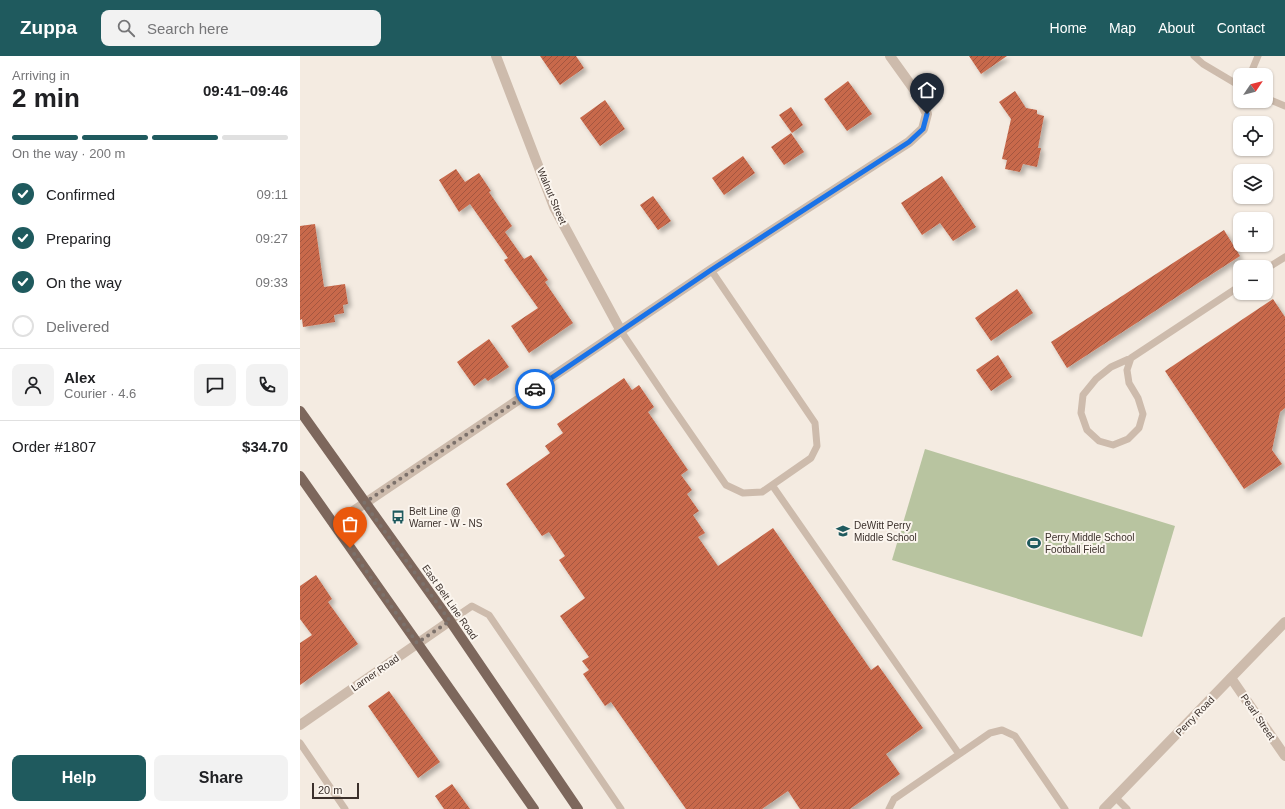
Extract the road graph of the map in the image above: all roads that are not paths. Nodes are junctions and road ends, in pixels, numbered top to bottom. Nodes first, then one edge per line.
1 (890, 56) edge
2 (1194, 56) edge
3 (1258, 56) edge
4 (498, 57) edge
5 (1253, 68) edge
6 (1233, 82) edge
7 (1273, 101) edge
8 (1285, 106) edge
9 (1285, 257) edge
10 (1273, 265) edge
11 (711, 270) junction
12 (1233, 291) edge
13 (621, 331) junction
14 (1131, 358) junction
15 (300, 411) edge
16 (300, 476) edge
17 (772, 485) junction
18 (364, 503) junction
19 (334, 524) junction
20 (450, 621) junction
21 (1285, 622) edge
22 (417, 643) junction
23 (1231, 678) junction
24 (300, 725) edge
25 (300, 743) edge
26 (959, 754) junction
27 (1285, 756) edge
28 (1115, 797) junction
29 (345, 809) edge
30 (534, 809) edge
31 (578, 809) edge
32 (621, 809) edge
33 (889, 809) edge
34 (1065, 809) edge
35 (1104, 809) edge
36 (1127, 809) edge

1 - 11 street
2 - 6 lane
3 - 5 lane
4 - 13 street, Walnut Street
7 - 8 lane
9 - 10 lane
11 - 13 street
11 - 17 lane
12 - 14 lane
13 - 17 lane
13 - 18 street
14 - 14 lane
15 - 18 main road, East Belt Line Road
16 - 19 main road
17 - 26 lane
18 - 19 street
18 - 20 main road, East Belt Line Road
19 - 22 main road
20 - 22 street, Larner Road
20 - 31 main road, East Belt Line Road
20 - 32 lane
21 - 23 street, Perry Road
22 - 24 street, Larner Road
22 - 30 main road
23 - 27 street, Pearl Street
23 - 28 street, Perry Road
25 - 29 lane
26 - 33 lane
26 - 34 lane
28 - 35 street, Perry Road
28 - 36 lane

